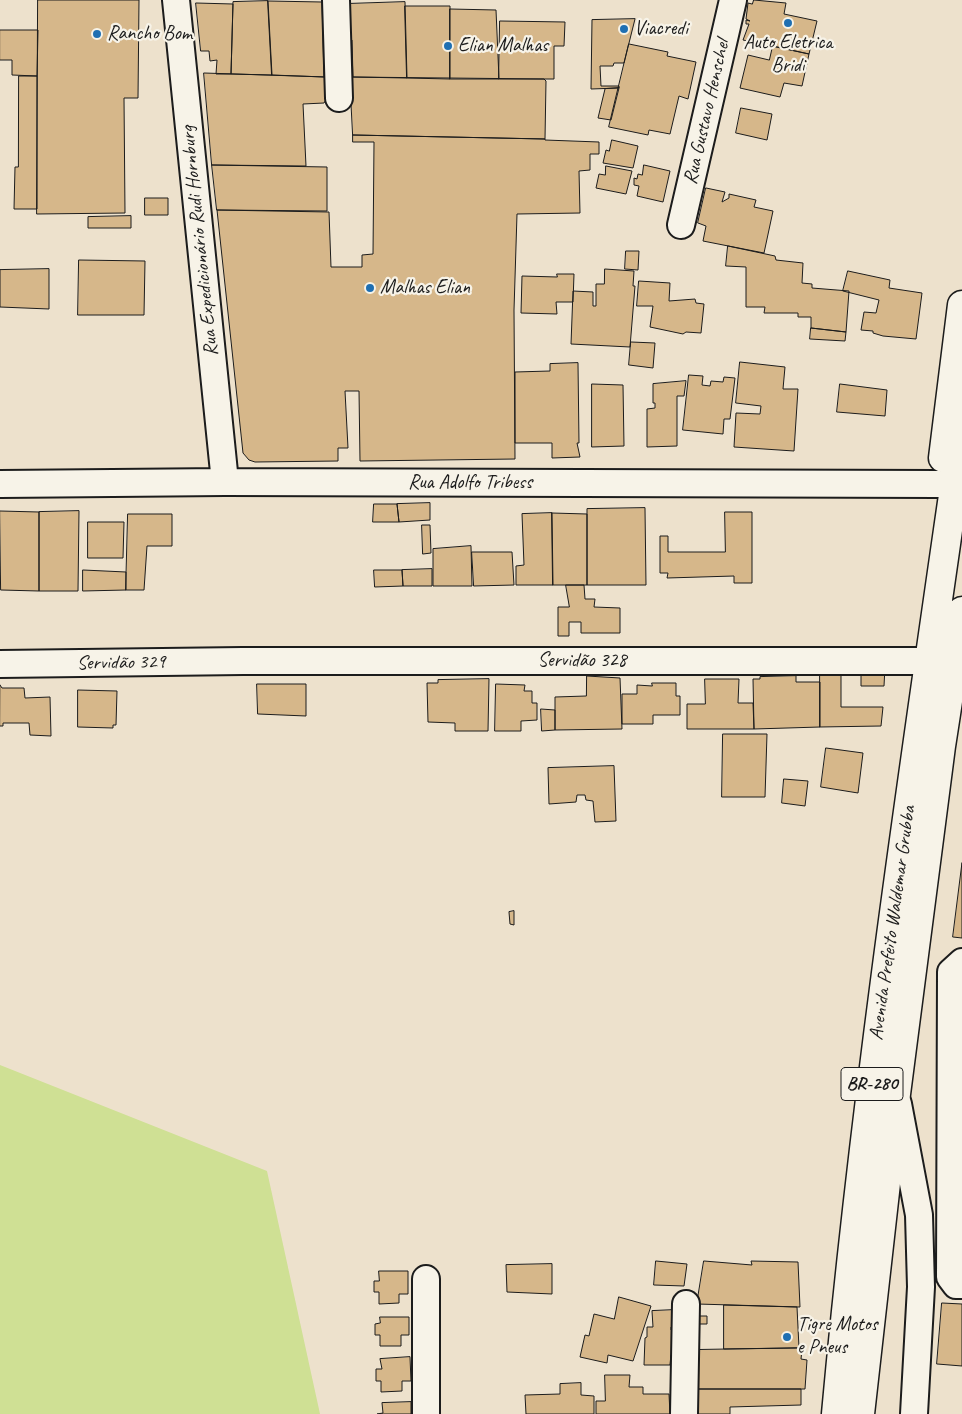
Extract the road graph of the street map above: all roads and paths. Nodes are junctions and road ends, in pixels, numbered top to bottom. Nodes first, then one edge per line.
1 (176, 0) edge
2 (336, 0) edge
3 (733, 0) edge
4 (339, 98) dead end
5 (681, 225) dead end
6 (962, 305) edge
7 (962, 433) edge
8 (225, 482) junction
9 (0, 484) edge
10 (940, 484) junction
11 (962, 611) edge
12 (962, 654) edge
13 (243, 661) joint
14 (921, 661) junction
15 (0, 664) edge
16 (950, 690) junction
17 (915, 755) junction
18 (962, 962) edge
19 (896, 1094) junction
20 (426, 1279) dead end
21 (962, 1285) edge
22 (686, 1304) dead end
23 (426, 1414) edge
24 (684, 1414) edge
25 (836, 1414) edge
26 (860, 1414) edge
27 (914, 1414) edge

1 - 8 street, Rua Expedicionário Rudi Hornburg
2 - 4 street
3 - 5 street, Rua Gustavo Henschel
6 - 10 highway
7 - 17 highway, Avenida Prefeito Waldemar Grubba / BR-280
8 - 9 street, Rua Adolfo Tribess
8 - 10 street, Rua Adolfo Tribess
10 - 14 highway
11 - 16 highway, Avenida Prefeito Waldemar Grubba / BR-280
12 - 16 highway
13 - 14 street, Servidão 328
13 - 15 street, Servidão 329
14 - 17 highway
16 - 19 highway, Avenida Prefeito Waldemar Grubba / BR-280
17 - 25 highway, Avenida Prefeito Waldemar Grubba / BR-280
18 - 21 street
19 - 26 highway, Avenida Prefeito Waldemar Grubba / BR-280
19 - 27 street
20 - 23 street
22 - 24 street

